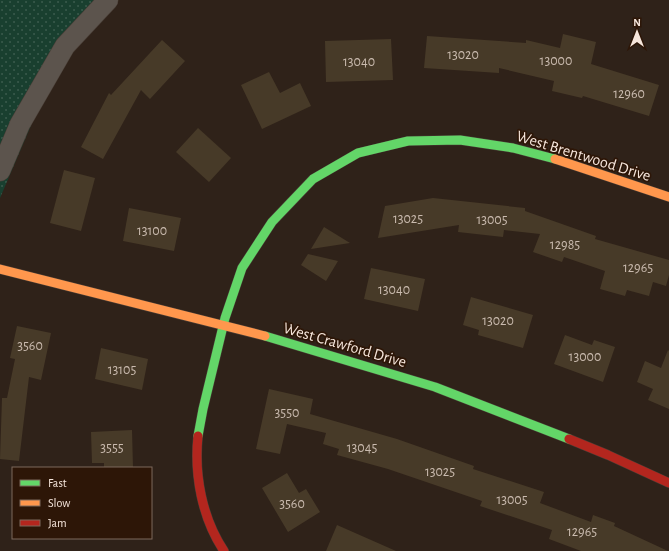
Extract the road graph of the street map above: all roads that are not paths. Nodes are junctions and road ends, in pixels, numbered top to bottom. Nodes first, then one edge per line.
1 (108, 0) edge
2 (0, 171) edge
3 (669, 197) edge
4 (0, 269) edge
5 (224, 325) junction
6 (669, 483) edge
7 (224, 551) edge

1 - 2 street
3 - 5 street, West Brentwood Drive
4 - 5 street, West Crawford Drive
5 - 6 street, West Crawford Drive
5 - 7 street, West Brentwood Drive

